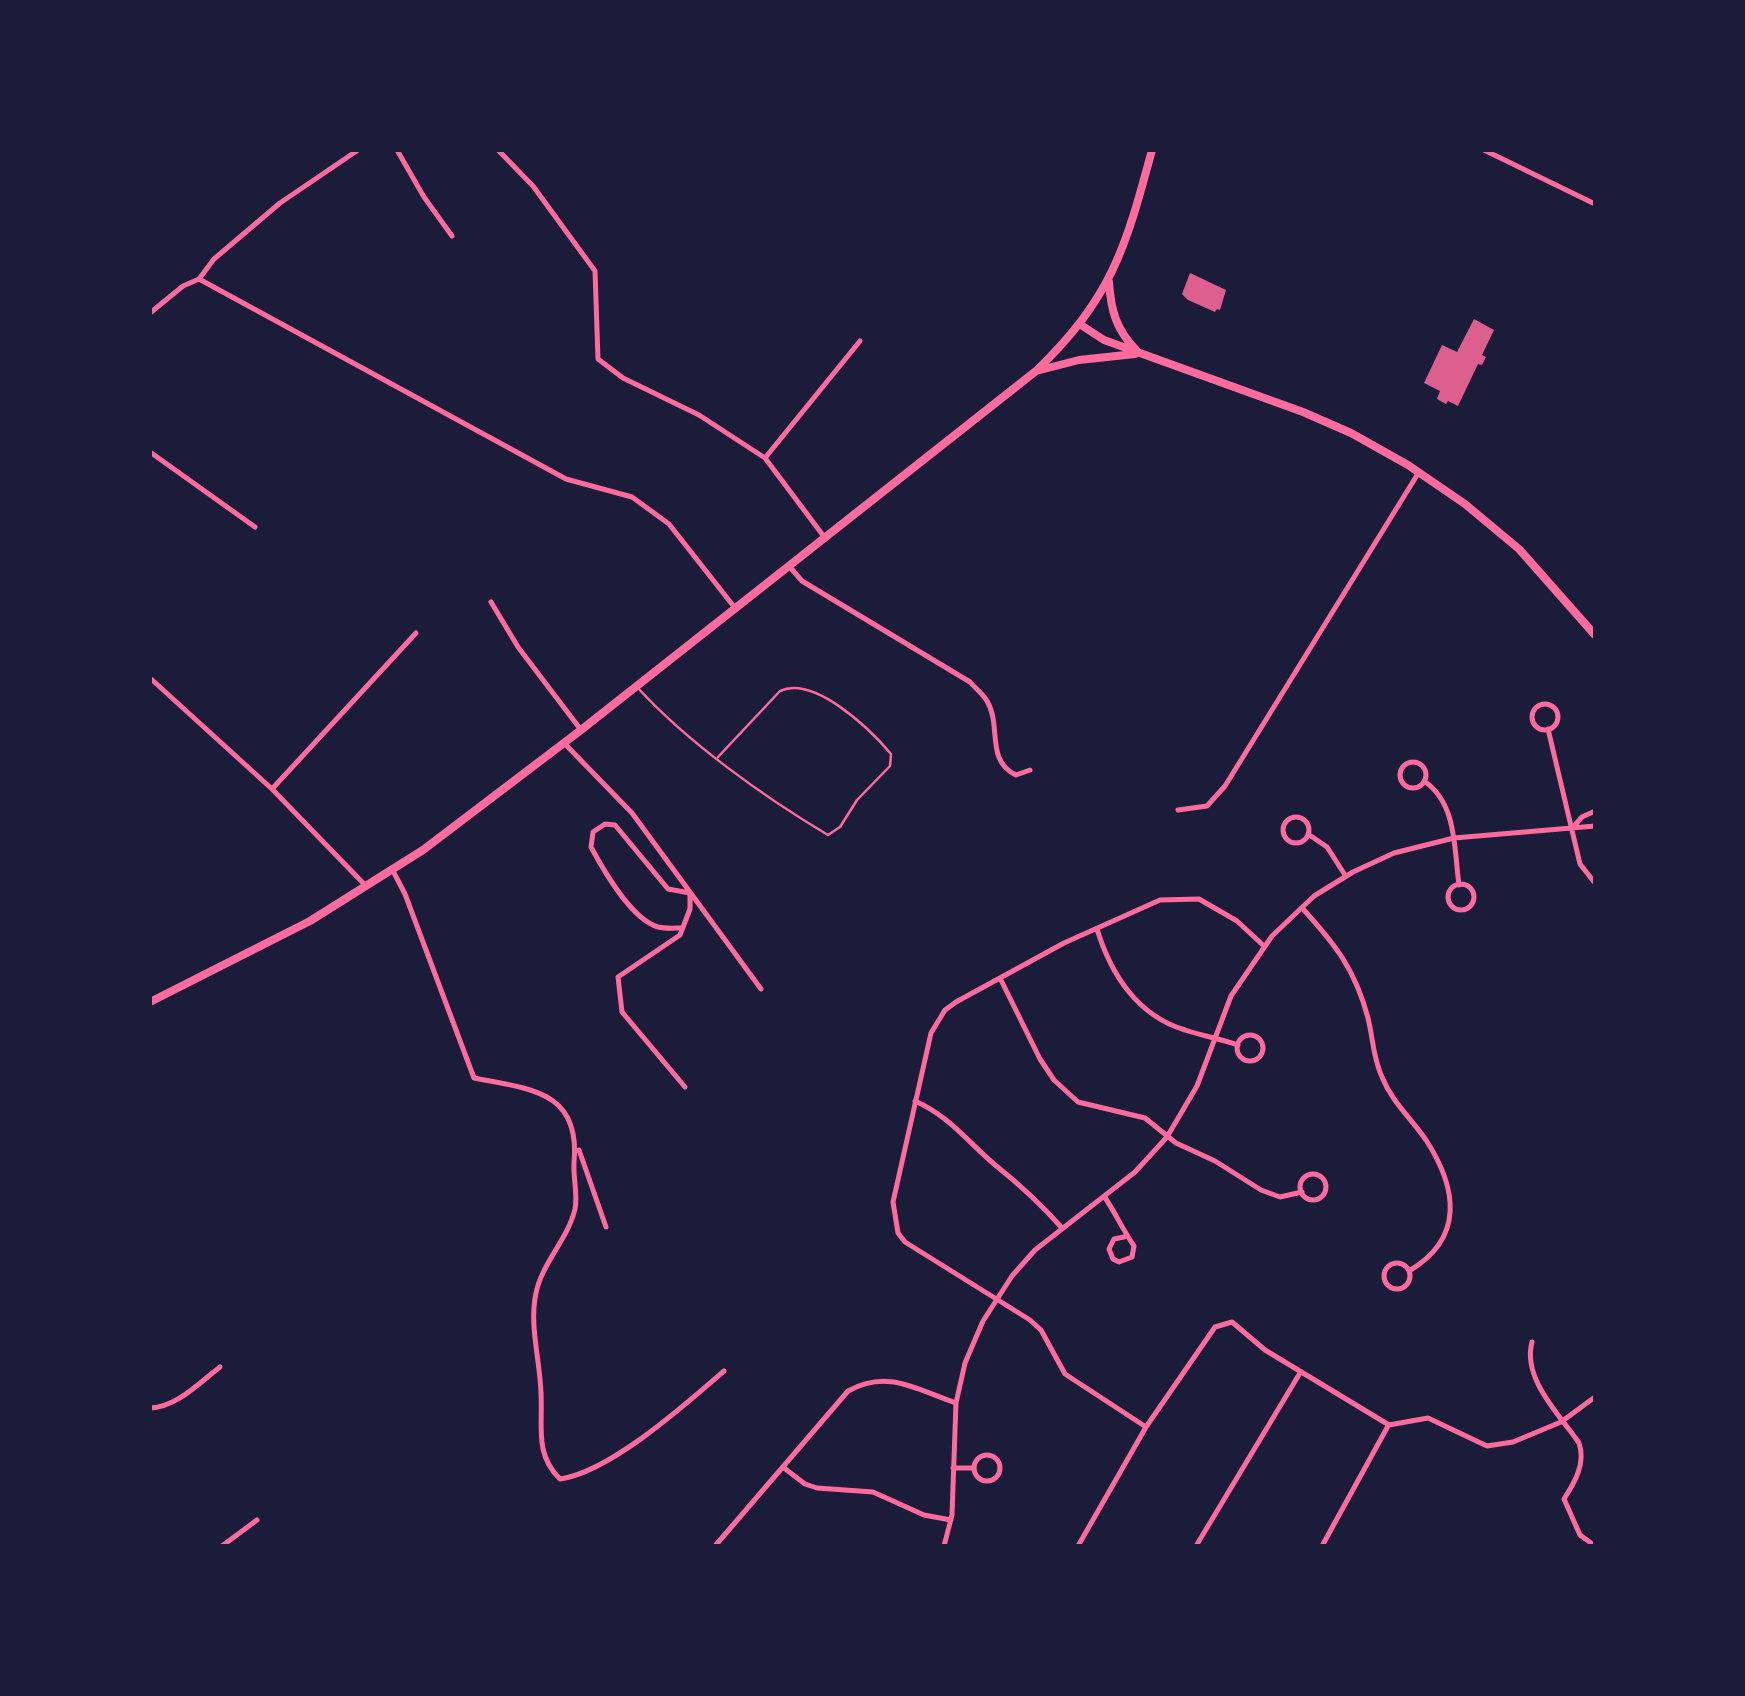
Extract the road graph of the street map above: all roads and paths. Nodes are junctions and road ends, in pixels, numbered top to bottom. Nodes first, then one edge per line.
1 (397, 150) edge
2 (498, 150) edge
3 (1152, 150) edge
4 (1484, 150) edge
5 (353, 151) edge
6 (1595, 204) edge
7 (452, 236) dead end
8 (199, 278) junction
9 (1109, 280) junction
10 (150, 313) edge
11 (1081, 325) junction
12 (860, 341) dead end
13 (1139, 354) junction
14 (1036, 371) junction
15 (150, 452) edge
16 (765, 458) junction
17 (1419, 472) junction
18 (255, 528) dead end
19 (825, 538) junction
20 (789, 566) junction
21 (492, 602) dead end
22 (735, 608) junction
23 (416, 633) dead end
24 (1595, 635) edge
25 (150, 678) edge
26 (636, 686) junction
27 (1548, 729) junction
28 (582, 730) junction
29 (564, 743) junction
30 (718, 758) junction
31 (1030, 770) dead end
32 (1424, 781) junction
33 (272, 789) junction
34 (1178, 810) dead end
35 (1595, 812) edge
36 (1573, 826) junction
37 (1595, 826) edge
38 (1308, 834) junction
39 (1452, 839) junction
40 (393, 871) junction
41 (1345, 876) junction
42 (1595, 883) edge
43 (1459, 885) junction
44 (367, 888) junction
45 (690, 893) junction
46 (1301, 907) junction
47 (682, 928) junction
48 (1097, 928) junction
49 (1264, 946) junction
50 (1000, 978) junction
51 (761, 989) dead end
52 (150, 1002) edge
53 (1214, 1036) junction
54 (1238, 1045) junction
55 (685, 1087) dead end
56 (916, 1101) junction
57 (1167, 1136) junction
58 (578, 1146) junction
59 (1302, 1192) junction
60 (1104, 1196) junction
61 (606, 1227) dead end
62 (1062, 1228) junction
63 (1124, 1237) junction
64 (1409, 1271) junction
65 (996, 1299) junction
66 (1532, 1342) dead end
67 (220, 1367) dead end
68 (724, 1370) dead end
69 (1300, 1372) junction
70 (1595, 1397) edge
71 (956, 1403) junction
72 (150, 1408) edge
73 (1562, 1420) junction
74 (1389, 1425) junction
75 (1146, 1427) junction
76 (784, 1468) junction
77 (952, 1468) junction
78 (973, 1468) junction
79 (257, 1520) dead end
80 (951, 1520) junction
81 (222, 1546) edge
82 (715, 1546) edge
83 (944, 1546) edge
84 (1078, 1546) edge
85 (1196, 1546) edge
86 (1322, 1546) edge
87 (1595, 1546) edge

1 - 7 street
2 - 16 street
3 - 9 main road
4 - 6 street
5 - 8 street
8 - 10 street
8 - 22 street
9 - 11 main road
9 - 13 main road
11 - 13 main road
11 - 14 main road
12 - 16 street
13 - 14 main road
13 - 17 main road
14 - 19 main road
15 - 18 street
16 - 19 street
17 - 24 main road
17 - 34 street
19 - 20 main road
20 - 22 main road
20 - 31 street
21 - 28 street
22 - 26 main road
23 - 33 street
25 - 33 street
26 - 28 main road
26 - 30 lane
27 - 27 street
27 - 36 street
28 - 29 main road
29 - 40 main road
29 - 45 street
30 - 30 lane
32 - 32 street
32 - 39 street
33 - 44 street
35 - 36 street
36 - 37 street
36 - 39 street
36 - 42 street
38 - 38 street
38 - 41 street
39 - 41 street
39 - 43 street
40 - 44 main road
40 - 58 street
41 - 46 street
43 - 43 street
44 - 52 main road
45 - 47 street
45 - 47 street
45 - 51 street
46 - 49 street
46 - 64 street
47 - 55 street
48 - 49 street
48 - 50 street
48 - 53 street
49 - 53 street
50 - 56 street
50 - 57 street
53 - 54 street
53 - 57 street
54 - 54 street
56 - 62 street
56 - 65 street
57 - 59 street
57 - 60 street
58 - 61 street
58 - 68 street
59 - 59 street
60 - 62 street
60 - 63 street
62 - 65 street
63 - 63 street
64 - 64 street
65 - 71 street
65 - 75 street
66 - 73 street
67 - 72 street
69 - 74 street
69 - 75 street
69 - 85 street
70 - 73 street
71 - 76 street
71 - 77 street
73 - 74 street
73 - 87 street
74 - 86 street
75 - 84 street
76 - 80 street
76 - 82 street
77 - 78 street
77 - 80 street
78 - 78 street
79 - 81 street
80 - 83 street

